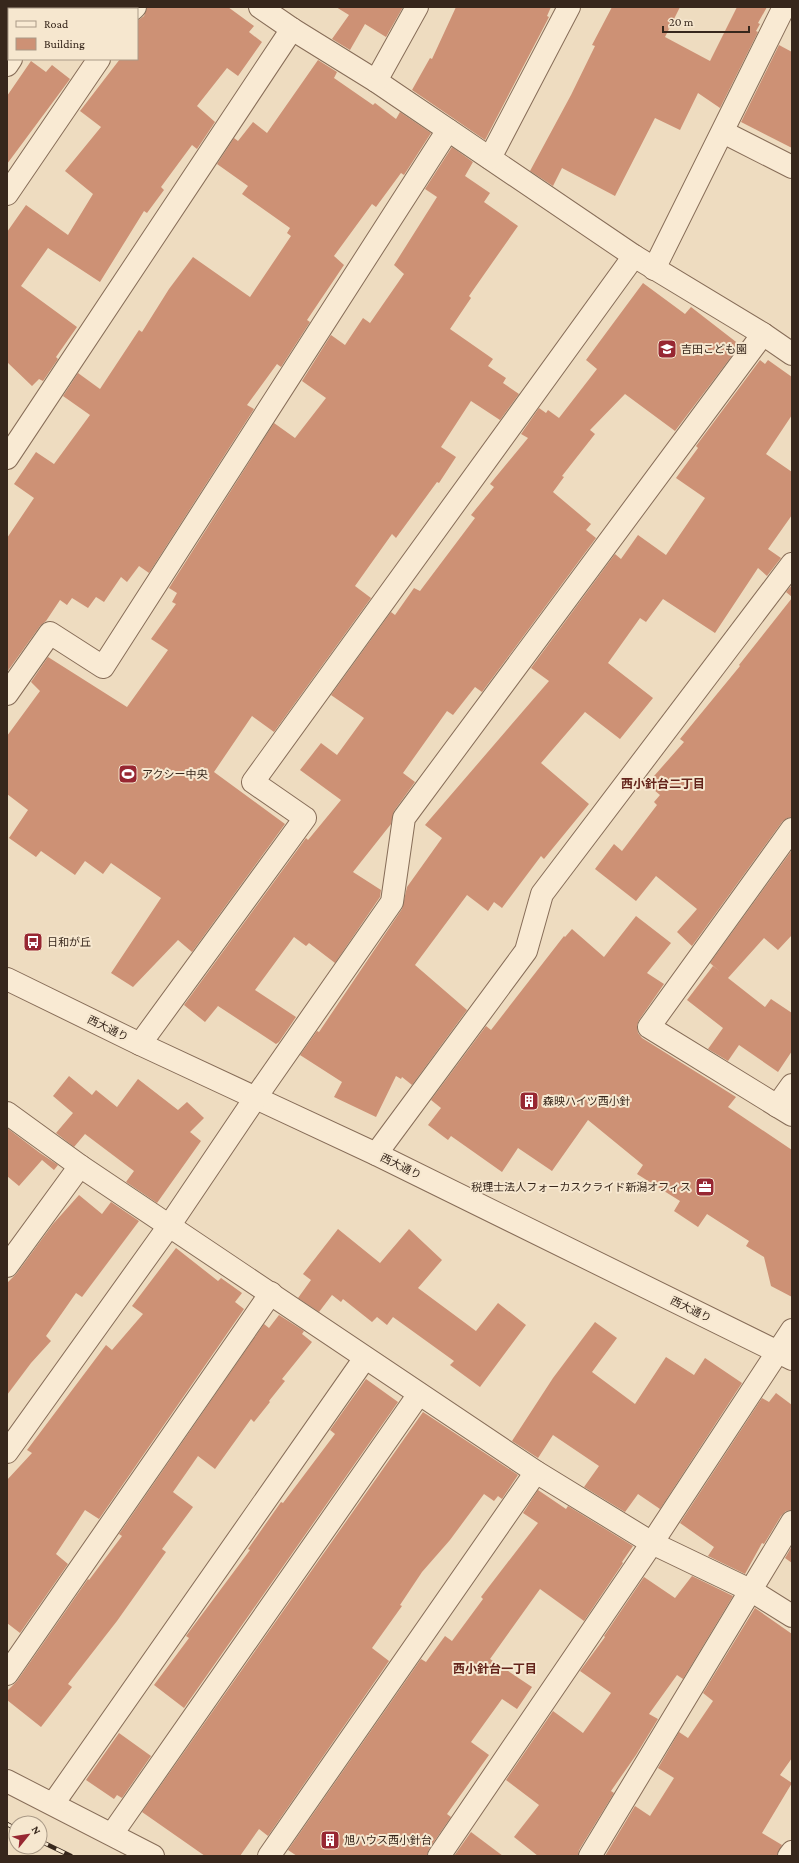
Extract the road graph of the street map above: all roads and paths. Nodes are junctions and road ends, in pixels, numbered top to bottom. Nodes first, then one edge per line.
1 (260, 7) edge
2 (416, 7) edge
3 (569, 7) edge
4 (784, 7) edge
5 (292, 29) junction
6 (98, 60) edge
7 (376, 82) junction
8 (448, 130) junction
9 (723, 132) junction
10 (490, 158) junction
11 (792, 167) edge
12 (7, 194) edge
13 (634, 256) junction
14 (654, 269) junction
15 (763, 334) junction
16 (792, 354) edge
17 (7, 458) edge
18 (792, 564) edge
19 (7, 694) edge
20 (792, 829) edge
21 (7, 979) edge
22 (140, 1044) junction
23 (792, 1085) edge
24 (256, 1096) junction
25 (784, 1111) edge
26 (7, 1113) edge
27 (376, 1154) junction
28 (80, 1166) junction
29 (169, 1226) junction
30 (7, 1266) edge
31 (271, 1293) junction
32 (792, 1330) edge
33 (785, 1355) edge
34 (365, 1358) junction
35 (419, 1394) junction
36 (7, 1452) edge
37 (536, 1472) junction
38 (792, 1522) edge
39 (652, 1543) junction
40 (752, 1591) junction
41 (792, 1616) edge
42 (7, 1674) edge
43 (7, 1781) edge
44 (53, 1804) junction
45 (112, 1834) junction
46 (792, 1852) edge
47 (153, 1856) edge
48 (269, 1856) edge
49 (439, 1856) edge
50 (590, 1856) edge
51 (789, 1856) edge

1 - 5 street
2 - 7 street
3 - 10 street
4 - 9 street
5 - 7 street
5 - 17 street
6 - 12 street
7 - 8 street
8 - 10 street
8 - 19 street
9 - 11 street
9 - 14 street
10 - 13 street
13 - 14 street
13 - 22 street
14 - 15 street
15 - 16 street
15 - 24 street
18 - 27 street
20 - 25 street
21 - 22 street, 西大通り
22 - 24 street, 西大通り
23 - 25 street
24 - 27 street, 西大通り
24 - 29 street
26 - 28 street
27 - 33 street, 西大通り
28 - 29 street
28 - 30 street
29 - 31 street
29 - 36 street
31 - 34 street
31 - 42 street
32 - 33 street
33 - 39 street
34 - 35 street
34 - 44 street
35 - 37 street
35 - 45 street
37 - 39 street
37 - 48 street
38 - 40 street
39 - 40 street
39 - 49 street
40 - 41 street
40 - 50 street
43 - 44 street
44 - 45 street
45 - 47 street
46 - 51 street

